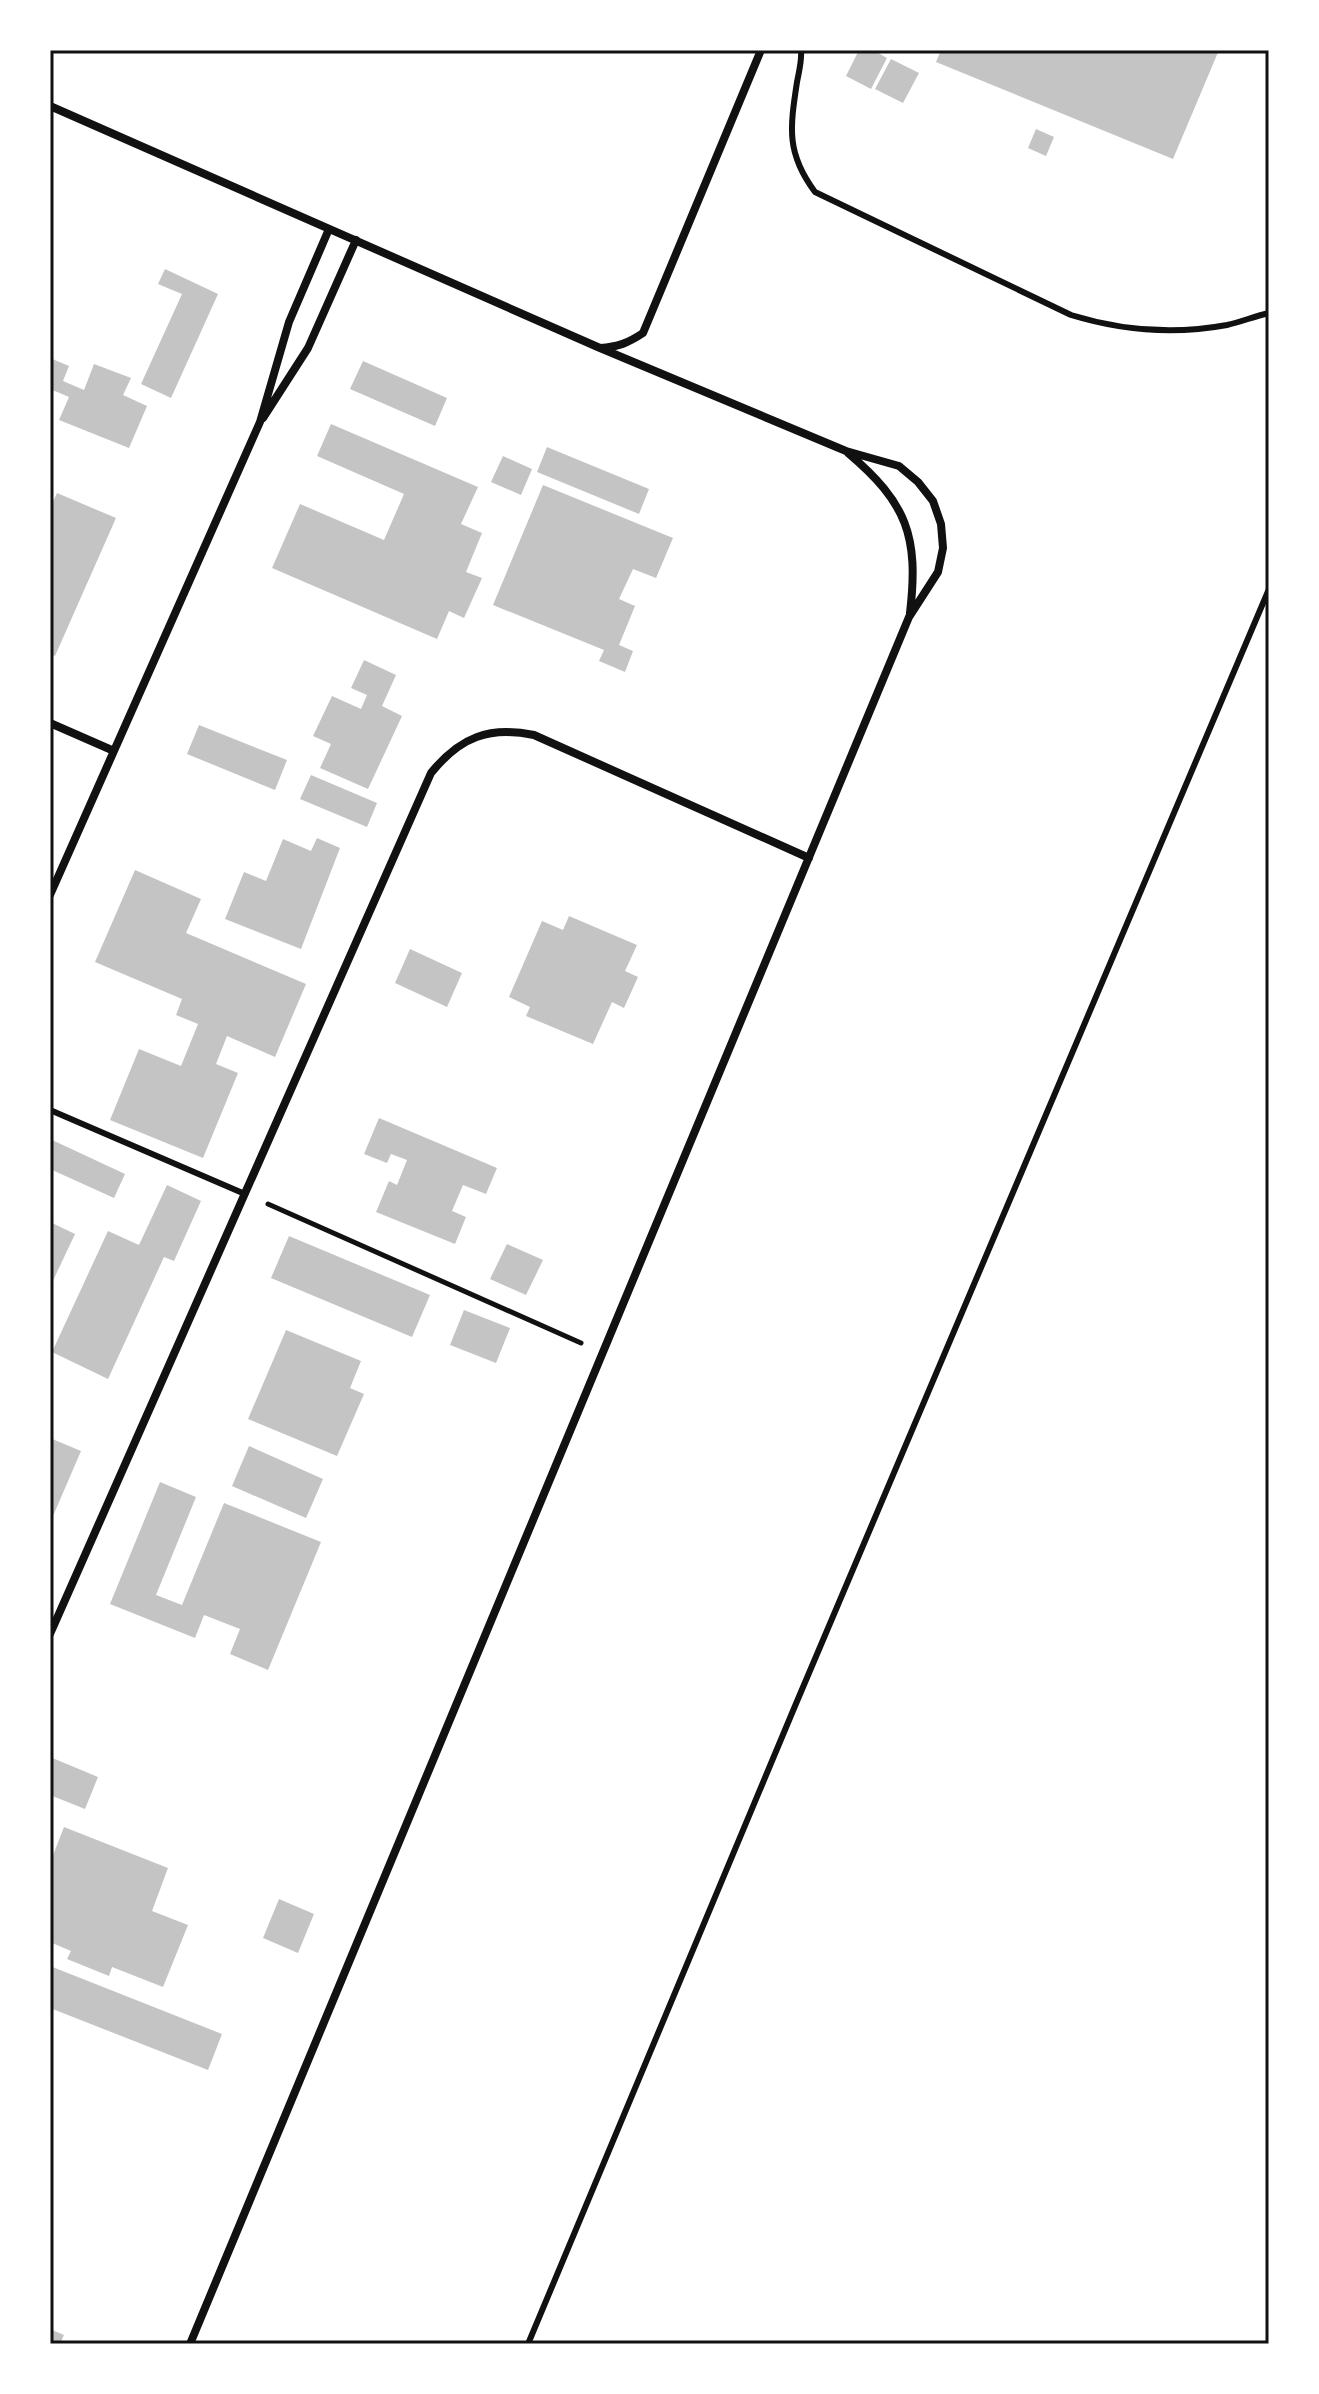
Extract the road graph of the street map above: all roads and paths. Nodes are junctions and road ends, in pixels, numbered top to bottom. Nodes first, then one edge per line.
1 (761, 50) edge
2 (801, 50) edge
3 (50, 106) edge
4 (329, 229) junction
5 (356, 240) junction
6 (1269, 313) edge
7 (600, 348) junction
8 (260, 422) junction
9 (846, 451) junction
10 (1269, 589) edge
11 (909, 617) junction
12 (50, 723) edge
13 (114, 751) junction
14 (809, 858) junction
15 (50, 895) edge
16 (50, 1110) edge
17 (245, 1194) junction
18 (603, 1352) junction
19 (50, 1634) edge
20 (190, 2344) edge
21 (528, 2344) edge

1 - 7 street
2 - 6 lane
3 - 4 street
4 - 5 street
4 - 8 street
5 - 7 street
5 - 8 street
7 - 9 street
8 - 13 street
9 - 11 street
9 - 11 street
10 - 21 lane
11 - 14 street
12 - 13 street
13 - 15 street
14 - 17 street
14 - 18 street
16 - 17 lane
17 - 18 path
17 - 19 street
18 - 20 street

